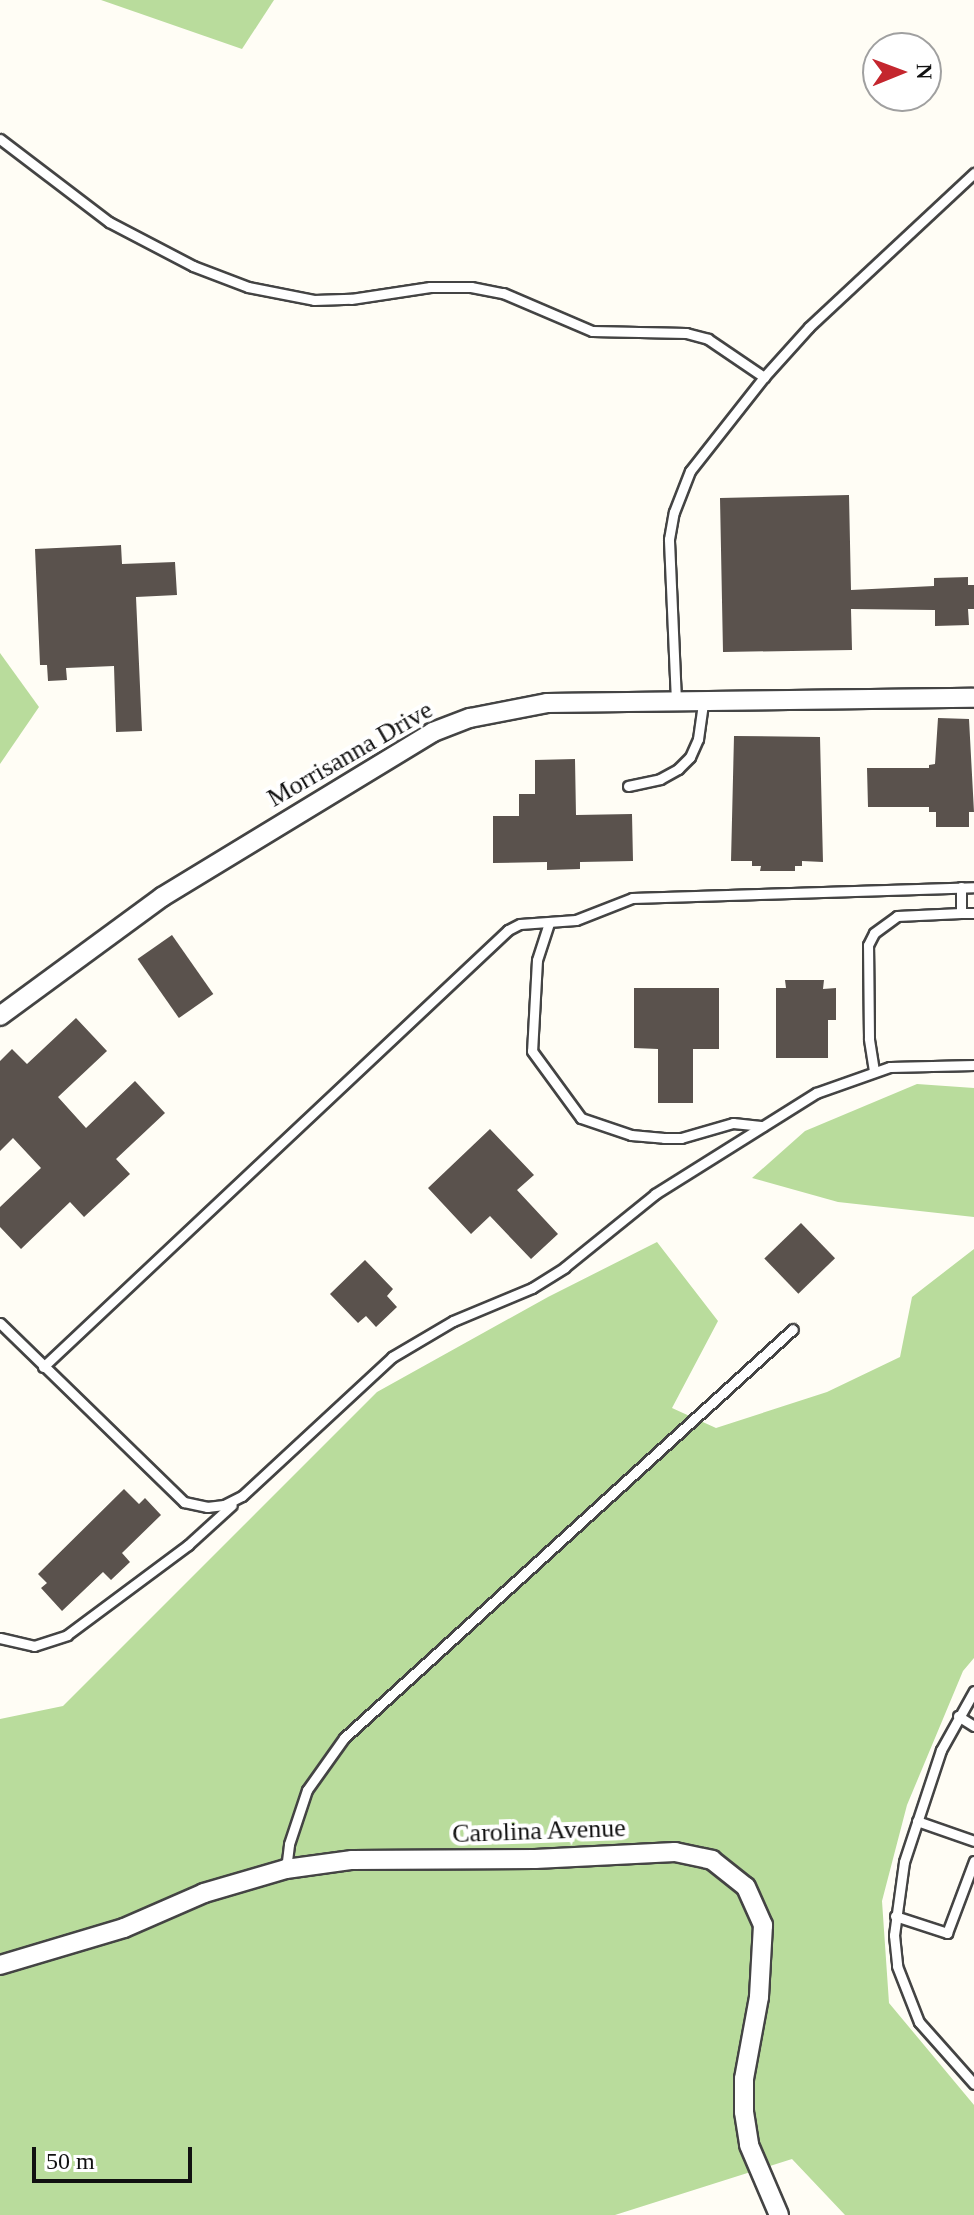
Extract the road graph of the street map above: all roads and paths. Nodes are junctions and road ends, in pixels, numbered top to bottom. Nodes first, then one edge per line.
1 (0, 139) edge
2 (974, 173) edge
3 (764, 377) junction
4 (974, 698) edge
5 (676, 701) junction
6 (703, 702) junction
7 (628, 786) dead end
8 (961, 887) junction
9 (974, 887) edge
10 (961, 913) junction
11 (974, 913) edge
12 (549, 923) junction
13 (0, 1016) edge
14 (974, 1065) edge
15 (874, 1071) junction
16 (764, 1126) junction
17 (0, 1323) edge
18 (793, 1329) dead end
19 (43, 1367) junction
20 (242, 1496) junction
21 (0, 1638) edge
22 (974, 1691) edge
23 (958, 1716) junction
24 (974, 1726) edge
25 (917, 1821) junction
26 (974, 1841) edge
27 (974, 1861) edge
28 (286, 1869) junction
29 (895, 1916) junction
30 (0, 1965) edge
31 (974, 2084) edge
32 (779, 2215) edge

1 - 3 lane
2 - 3 lane
3 - 5 lane
4 - 6 street, Morrisanna Drive
5 - 6 street, Morrisanna Drive
5 - 13 street, Morrisanna Drive
6 - 7 lane
8 - 9 lane
8 - 10 lane
8 - 12 lane
10 - 11 lane
10 - 15 lane
12 - 16 lane
12 - 19 lane
14 - 15 lane
15 - 16 lane
16 - 20 lane
17 - 19 lane
18 - 28 lane
19 - 20 lane
20 - 21 lane
22 - 23 lane
23 - 24 lane
23 - 25 lane
25 - 26 lane
25 - 29 lane
27 - 29 lane
28 - 30 street, Carolina Avenue
28 - 32 street, Carolina Avenue
29 - 31 lane

